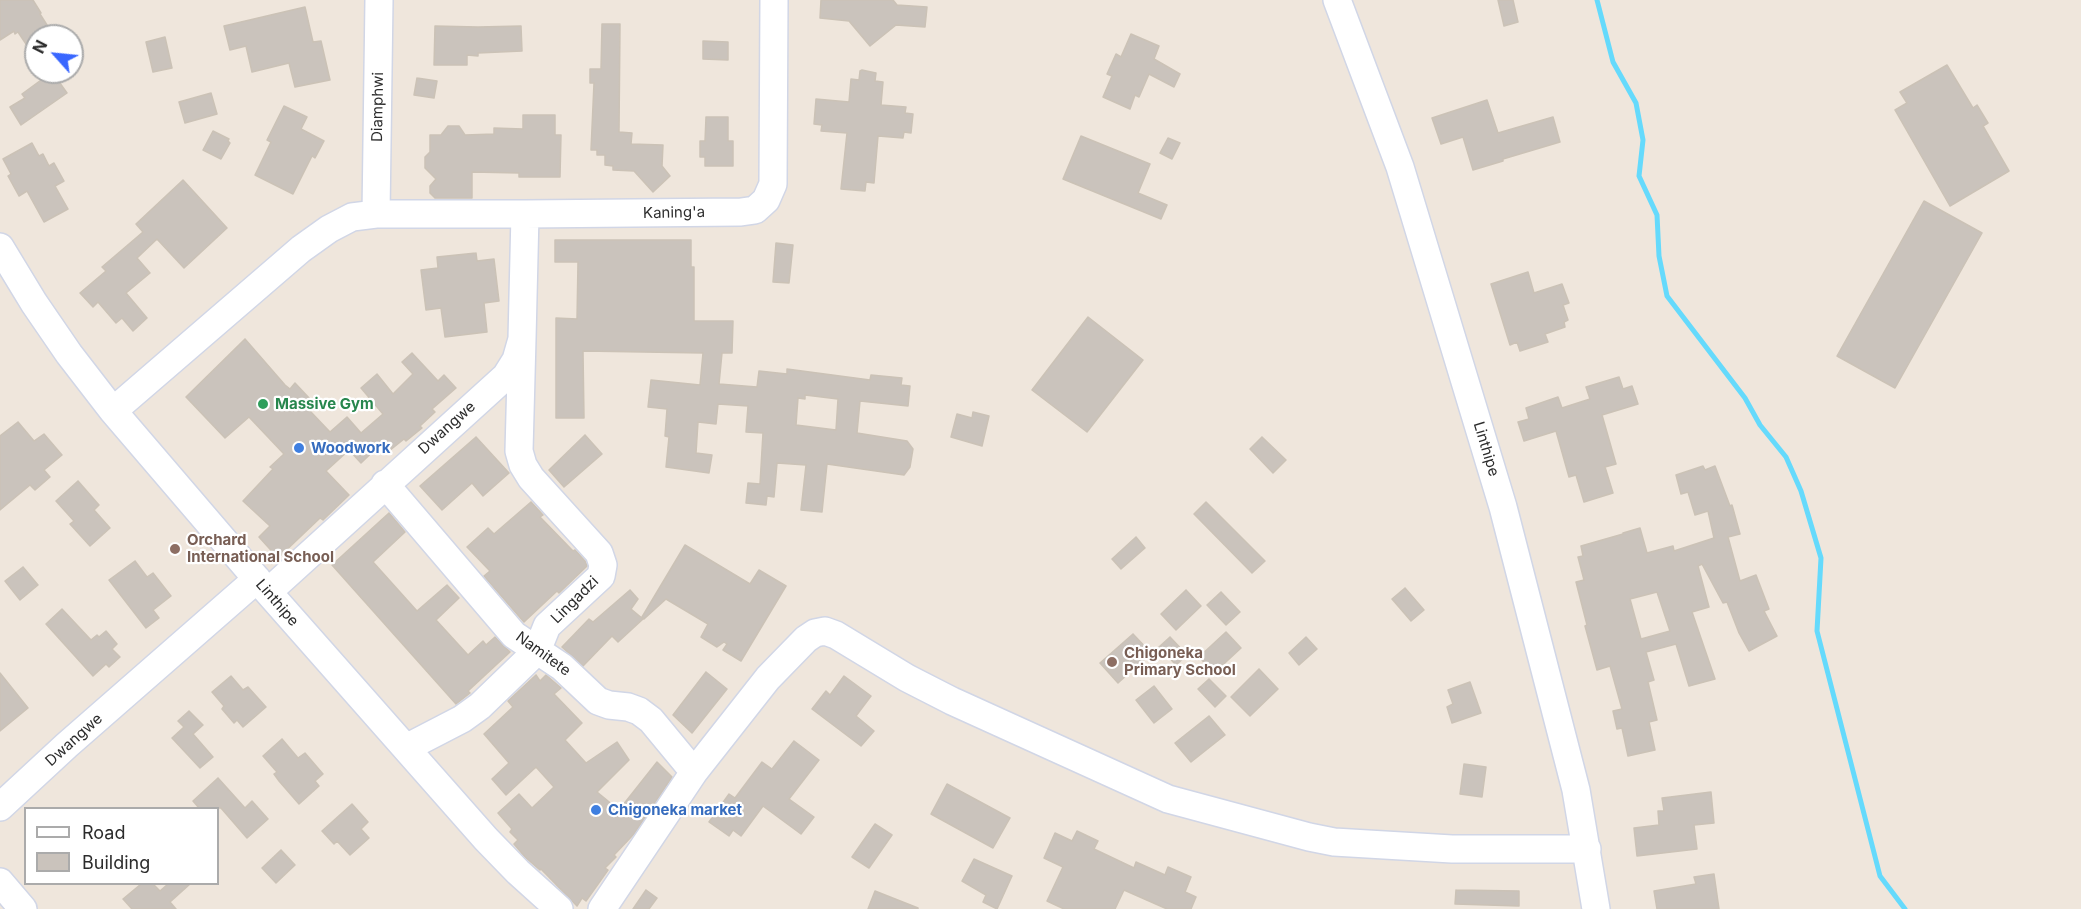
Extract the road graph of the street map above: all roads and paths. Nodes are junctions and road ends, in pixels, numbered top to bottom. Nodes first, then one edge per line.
1 (379, 0) edge
2 (774, 0) edge
3 (1337, 0) edge
4 (376, 214) junction
5 (525, 214) junction
6 (0, 246) edge
7 (522, 339) junction
8 (113, 411) junction
9 (385, 484) junction
10 (262, 586) junction
11 (537, 651) junction
12 (406, 748) junction
13 (694, 771) junction
14 (0, 807) edge
15 (1587, 849) junction
16 (0, 882) edge
17 (23, 909) edge
18 (559, 909) edge
19 (602, 909) edge
20 (1596, 909) edge

1 - 4 street, Diamphwi
2 - 5 street, Kaning'a
3 - 15 street, Linthipe
4 - 5 street, Kaning'a
4 - 8 street
5 - 7 street, Dwangwe
6 - 8 street, Linthipe
7 - 9 street, Dwangwe
7 - 11 street, Lingadzi
8 - 10 street, Linthipe
9 - 10 street, Dwangwe
9 - 11 street, Namitete
10 - 12 street, Linthipe
10 - 14 street, Dwangwe
11 - 12 street, Lingadzi
11 - 13 street, Namitete
12 - 18 street, Linthipe
13 - 15 street
13 - 19 street
15 - 20 street, Linthipe
16 - 17 street

